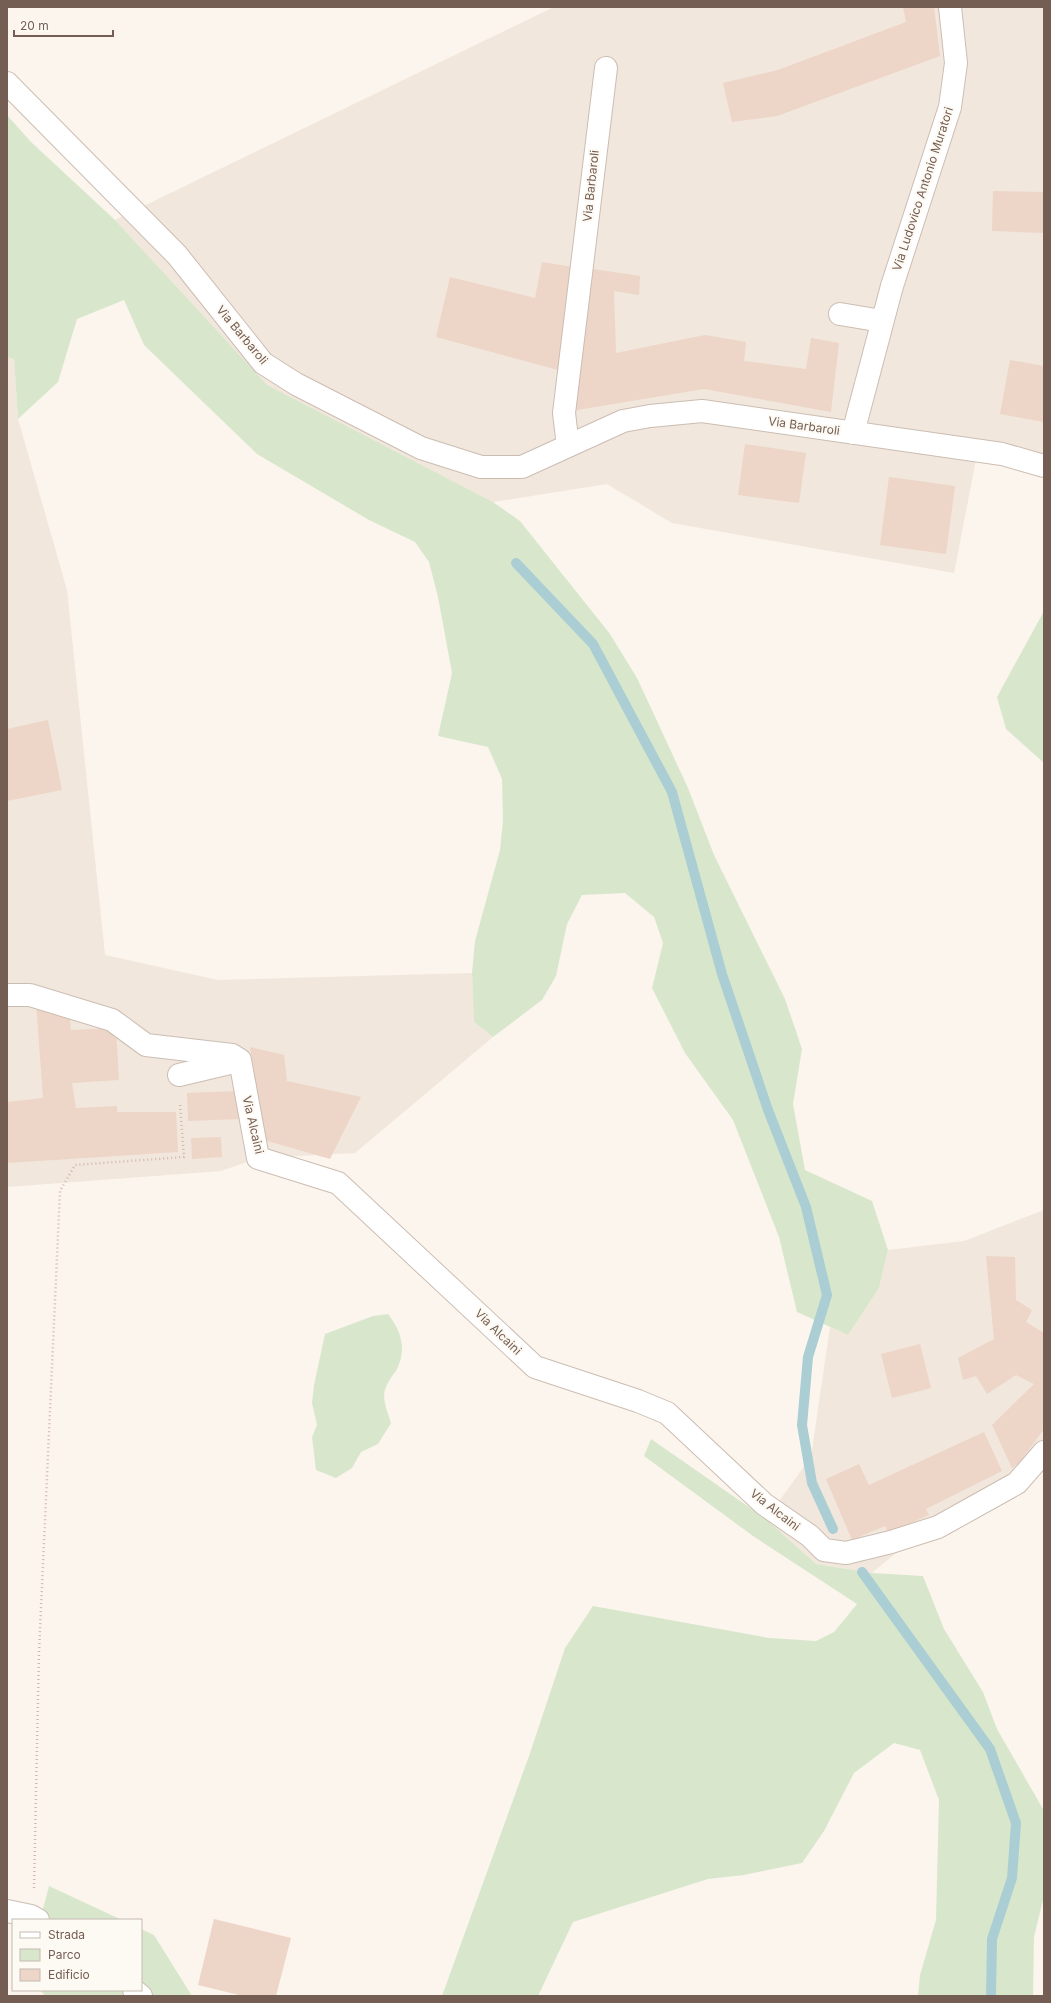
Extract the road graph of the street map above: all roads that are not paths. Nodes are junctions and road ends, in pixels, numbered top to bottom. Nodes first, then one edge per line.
1 (950, 7) edge
2 (606, 68) dead end
3 (7, 83) edge
4 (840, 314) dead end
5 (882, 321) junction
6 (853, 434) junction
7 (568, 446) junction
8 (1044, 466) edge
9 (7, 995) edge
10 (240, 1060) junction
11 (179, 1075) road end
12 (1044, 1452) edge
13 (7, 1911) edge
14 (36, 1919) edge

1 - 5 street, Via Ludovico Antonio Muratori
2 - 7 street, Via Barbaroli
3 - 7 street, Via Barbaroli
4 - 5 street
5 - 6 street, Via Ludovico Antonio Muratori
6 - 7 street, Via Barbaroli
6 - 8 street, Via Barbaroli
9 - 10 street
10 - 11 street
10 - 12 street, Via Alcaini
13 - 14 street

